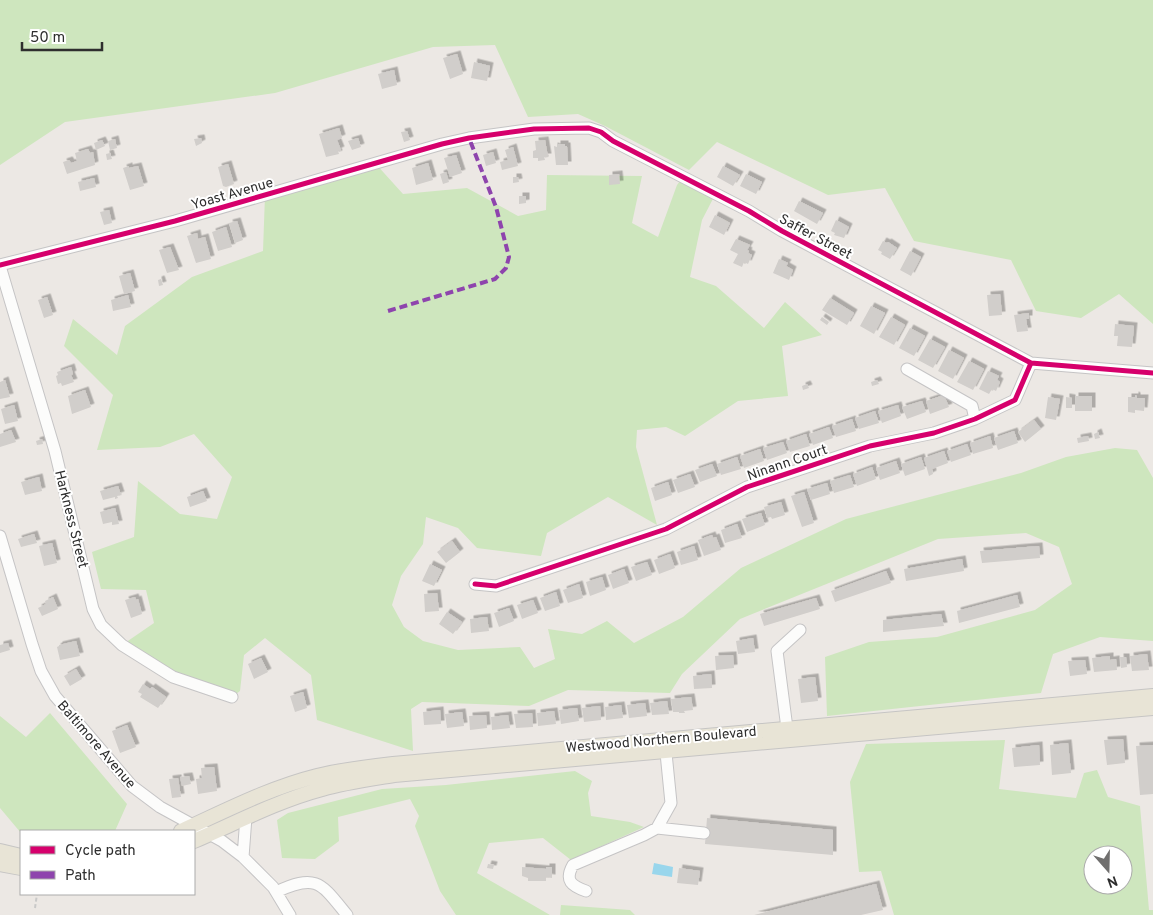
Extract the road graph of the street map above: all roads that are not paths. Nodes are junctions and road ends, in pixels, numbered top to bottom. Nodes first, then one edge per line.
1 (469, 138) joint
2 (0, 266) edge
3 (1031, 363) junction
4 (907, 370) dead end
5 (1153, 374) edge
6 (975, 419) junction
7 (0, 536) edge
8 (475, 584) dead end
9 (800, 630) dead end
10 (1153, 696) edge
11 (232, 697) dead end
12 (1153, 708) edge
13 (788, 734) junction
14 (665, 745) junction
15 (246, 817) junction
16 (187, 828) edge
17 (657, 828) junction
18 (195, 830) edge
19 (704, 833) dead end
20 (210, 834) junction
21 (195, 842) edge
22 (0, 851) edge
23 (20, 856) edge
24 (243, 857) junction
25 (0, 864) edge
26 (20, 868) edge
27 (586, 891) dead end
28 (276, 892) junction
29 (290, 915) edge
30 (347, 915) edge

1 - 2 street, Yoast Avenue
1 - 3 street, Saffer Street
2 - 11 street, Harkness Street
3 - 5 street, Saffer Street
3 - 6 street, Ninann Court
4 - 6 street
6 - 8 street, Ninann Court
7 - 16 street, Baltimore Avenue
9 - 13 street
10 - 13 main road, Westwood Northern Boulevard
12 - 13 main road, Westwood Northern Boulevard
13 - 14 main road, Westwood Northern Boulevard
14 - 15 main road, Westwood Northern Boulevard
14 - 16 main road, Westwood Northern Boulevard
14 - 17 street
15 - 20 main road, Westwood Northern Boulevard
15 - 24 street
17 - 19 street
17 - 27 street
18 - 20 street, Baltimore Avenue
20 - 21 main road, Westwood Northern Boulevard
20 - 24 street, Baltimore Avenue
22 - 23 main road
24 - 28 street, Baltimore Avenue
25 - 26 main road
28 - 29 street, Baltimore Avenue
28 - 30 street

